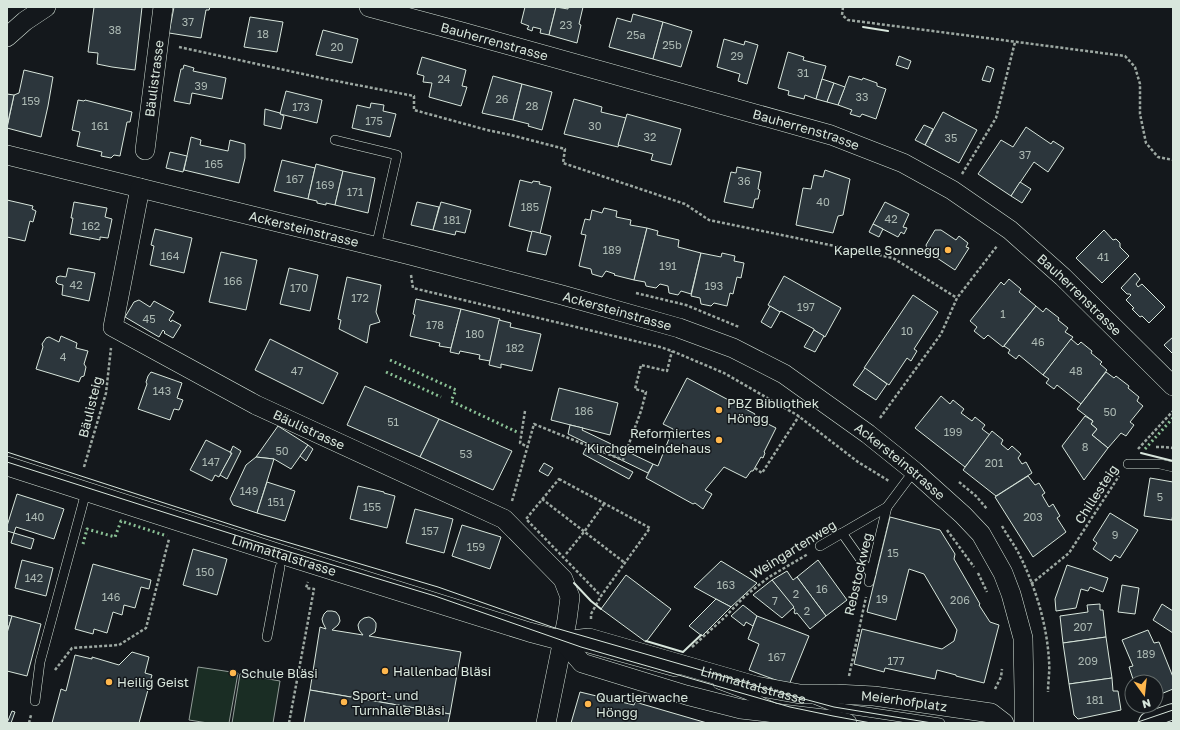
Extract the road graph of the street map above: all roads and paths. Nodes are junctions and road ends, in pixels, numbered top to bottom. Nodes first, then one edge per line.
1 (46, 7) edge
2 (163, 7) edge
3 (369, 7) edge
4 (843, 7) edge
5 (7, 37) edge
6 (1015, 42) junction
7 (158, 43) junction
8 (335, 140) dead end
9 (145, 150) dead end
10 (7, 155) edge
11 (1173, 160) edge
12 (140, 188) junction
13 (952, 190) junction
14 (1010, 230) junction
15 (376, 246) junction
16 (410, 270) dead end
17 (957, 298) junction
18 (114, 327) junction
19 (672, 351) junction
20 (1173, 386) edge
21 (525, 411) dead end
22 (1173, 411) edge
23 (799, 416) junction
24 (880, 418) dead end
25 (528, 447) junction
26 (1128, 464) junction
27 (7, 466) edge
28 (84, 467) dead end
29 (1173, 467) edge
30 (755, 468) dead end
31 (914, 471) junction
32 (901, 488) junction
33 (86, 492) junction
34 (542, 500) junction
35 (604, 504) junction
36 (887, 507) junction
37 (504, 520) junction
38 (944, 525) dead end
39 (584, 532) junction
40 (842, 533) junction
41 (170, 539) dead end
42 (820, 546) joint
43 (563, 558) junction
44 (625, 563) junction
45 (280, 568) dead end
46 (309, 576) dead end
47 (870, 578) junction
48 (1032, 584) dead end
49 (989, 596) dead end
50 (267, 637) dead end
51 (563, 641) junction
52 (690, 649) dead end
53 (1002, 669) dead end
54 (54, 670) dead end
55 (681, 674) dead end
56 (849, 676) dead end
57 (696, 678) dead end
58 (995, 690) dead end
59 (800, 694) junction
60 (35, 701) dead end
61 (1173, 715) edge
62 (792, 716) junction
63 (289, 723) edge
64 (546, 723) edge
65 (847, 723) edge
66 (940, 723) edge
67 (1004, 723) edge
68 (1024, 723) edge
69 (1150, 723) edge

1 - 5 street
2 - 7 street, Bäulistrasse
3 - 13 street, Bauherrenstrasse
4 - 6 path
6 - 11 path
6 - 13 path
7 - 9 street, Bäulistrasse
7 - 17 path
8 - 15 lane
10 - 12 street, Ackersteinstrasse
12 - 15 street, Ackersteinstrasse
12 - 18 street
13 - 14 street, Bauherrenstrasse
14 - 17 path
14 - 20 street, Bauherrenstrasse
15 - 31 street, Ackersteinstrasse
16 - 19 path
17 - 24 path
18 - 28 path, Bäulisteig
18 - 37 street, Bäulistrasse
19 - 23 path
19 - 25 path
21 - 25 path
22 - 26 path, Chillesteig
23 - 30 path
23 - 32 path
25 - 37 path
26 - 29 lane
26 - 48 path, Chillesteig
27 - 33 street, Limmattalstrasse
31 - 32 lane, Rebstockweg
31 - 68 street, Ackersteinstrasse
32 - 36 lane, Rebstockweg
33 - 51 street, Limmattalstrasse
33 - 60 lane
34 - 35 path
34 - 39 path
34 - 43 path
35 - 39 path
35 - 44 path
36 - 40 lane, Weingartenweg
36 - 47 lane, Rebstockweg
37 - 51 street, Bäulistrasse
38 - 49 path
39 - 43 path
39 - 44 path
40 - 42 lane, Weingartenweg
40 - 47 lane
41 - 54 path
42 - 52 path, Weingartenweg
43 - 44 path
45 - 50 lane
46 - 63 path
47 - 56 path, Rebstockweg
51 - 55 lane
51 - 59 street, Limmattalstrasse
51 - 62 street, Limmattalstrasse
51 - 64 street, Bäulistrasse
53 - 58 path
57 - 62 lane
59 - 62 street, Limmattalstrasse
59 - 66 lane
59 - 67 street, Meierhofplatz
61 - 69 street
62 - 65 street

